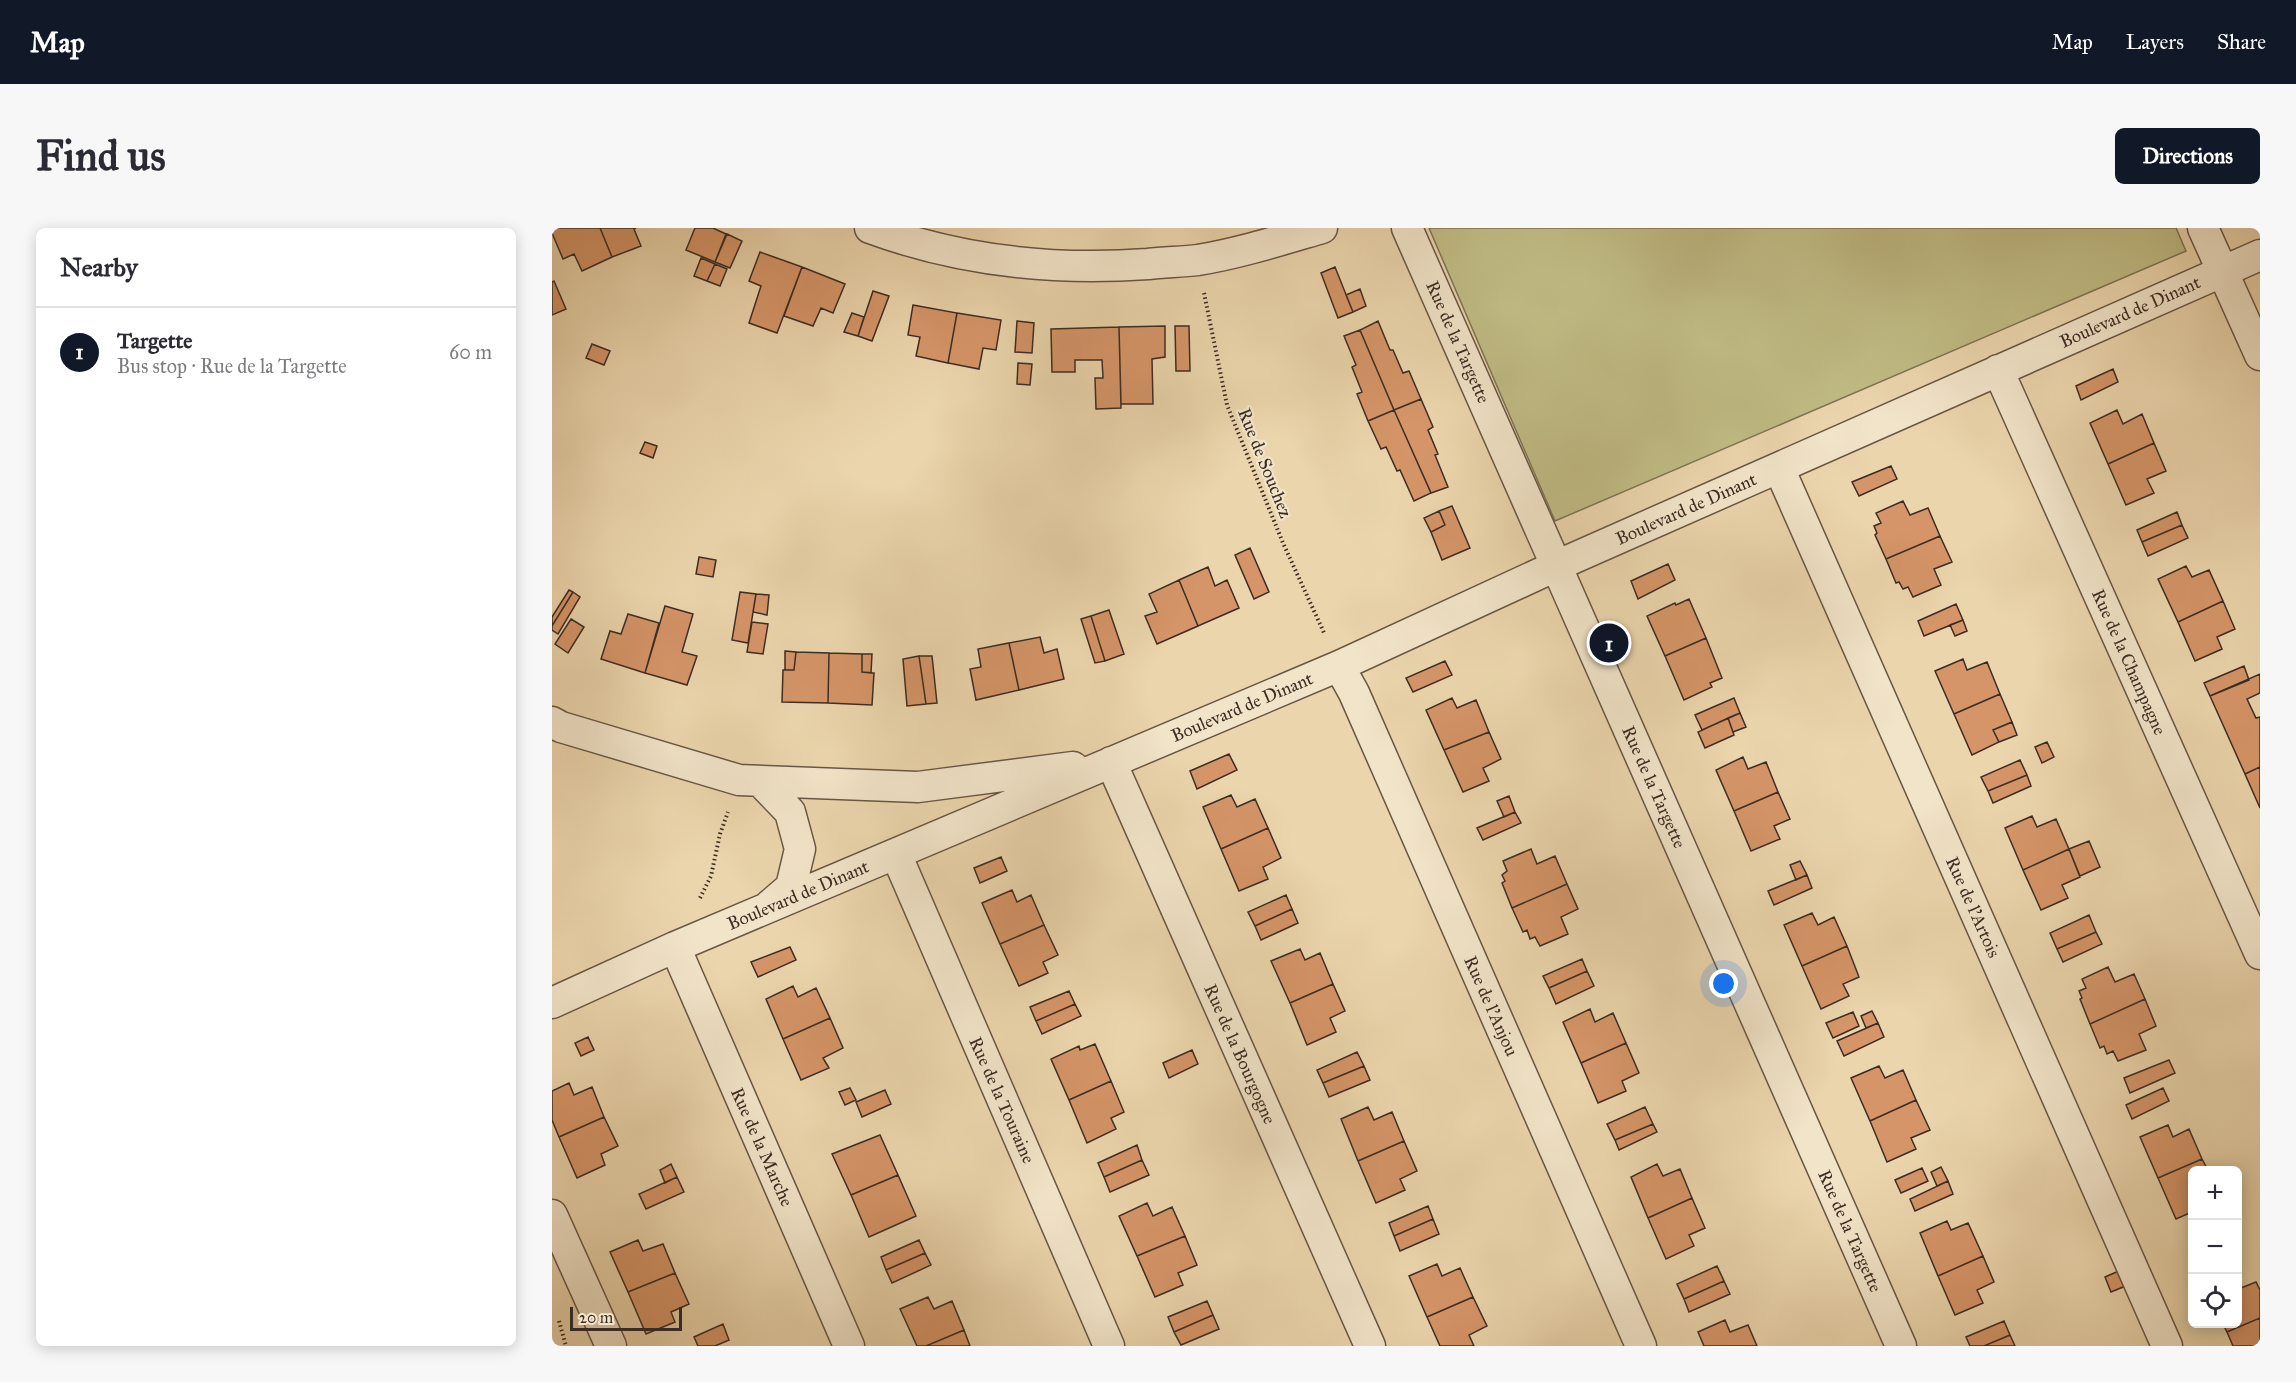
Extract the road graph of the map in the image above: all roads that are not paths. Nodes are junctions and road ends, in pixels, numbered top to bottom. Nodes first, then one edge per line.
1 (870, 228) edge
2 (1322, 228) edge
3 (1407, 228) edge
4 (2203, 228) edge
5 (2260, 255) edge
6 (2222, 271) junction
7 (2260, 355) edge
8 (1998, 370) junction
9 (1779, 468) junction
10 (1556, 566) junction
11 (1339, 666) junction
12 (552, 722) edge
13 (1111, 762) junction
14 (749, 780) junction
15 (896, 854) junction
16 (765, 909) junction
17 (675, 947) junction
18 (2260, 954) edge
19 (552, 1003) edge
20 (552, 1215) edge
21 (610, 1346) edge
22 (849, 1346) edge
23 (1109, 1346) edge
24 (1370, 1346) edge
25 (1641, 1346) edge
26 (1901, 1346) edge
27 (2167, 1346) edge

1 - 2 street
3 - 10 street, Rue de la Targette
4 - 6 street
5 - 6 street, Boulevard de Dinant
6 - 7 street
6 - 8 street, Boulevard de Dinant
8 - 9 street, Boulevard de Dinant
8 - 18 street, Rue de la Champagne
9 - 10 street, Boulevard de Dinant
9 - 27 street, Rue de l'Artois
10 - 11 street, Boulevard de Dinant
10 - 26 street, Rue de la Targette
11 - 13 street, Boulevard de Dinant
11 - 25 street, Rue de l'Anjou
12 - 14 street, Boulevard de Dinant
13 - 14 street, Boulevard de Dinant
13 - 15 street, Boulevard de Dinant
13 - 24 street, Rue de la Bourgogne
14 - 16 street
15 - 16 street, Boulevard de Dinant
15 - 23 street, Rue de la Touraine
16 - 17 street, Boulevard de Dinant
17 - 19 street, Boulevard de Dinant
17 - 22 street, Rue de la Marche
20 - 21 street

